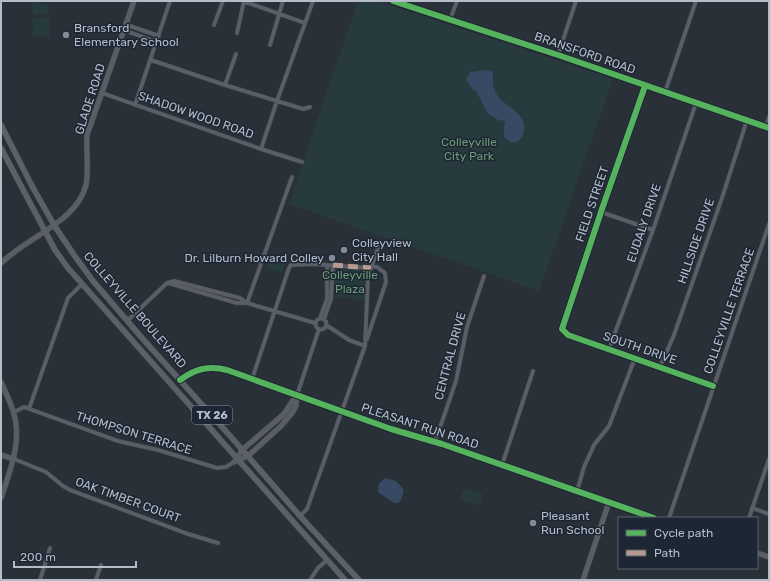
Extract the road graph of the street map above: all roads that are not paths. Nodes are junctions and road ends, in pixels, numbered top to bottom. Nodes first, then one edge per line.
1 (134, 1) edge
2 (170, 1) edge
3 (223, 1) edge
4 (244, 1) edge
5 (283, 1) edge
6 (313, 1) edge
7 (393, 1) edge
8 (457, 1) edge
9 (576, 1) edge
10 (696, 1) edge
11 (279, 14) junction
12 (450, 20) junction
13 (306, 23) junction
14 (214, 25) dead end
15 (124, 26) junction
16 (237, 33) dead end
17 (159, 36) junction
18 (157, 42) junction
19 (270, 45) dead end
20 (236, 54) dead end
21 (558, 55) junction
22 (151, 60) junction
23 (225, 85) junction
24 (645, 86) junction
25 (665, 92) junction
26 (102, 93) junction
27 (277, 101) junction
28 (696, 103) junction
29 (135, 105) junction
30 (310, 107) dead end
31 (769, 117) edge
32 (747, 120) junction
33 (1, 127) edge
34 (767, 127) edge
35 (1, 148) edge
36 (261, 149) junction
37 (302, 162) dead end
38 (292, 177) dead end
39 (601, 212) junction
40 (769, 224) edge
41 (54, 225) junction
42 (653, 230) junction
43 (45, 231) junction
44 (380, 243) dead end
45 (1, 263) edge
46 (328, 265) junction
47 (333, 265) junction
48 (371, 267) junction
49 (484, 276) dead end
50 (82, 284) junction
51 (247, 303) junction
52 (275, 312) junction
53 (322, 319) junction
54 (127, 321) junction
55 (315, 323) junction
56 (326, 325) junction
57 (319, 329) junction
58 (562, 329) joint
59 (366, 346) junction
60 (609, 349) junction
61 (634, 358) junction
62 (660, 367) junction
63 (533, 371) dead end
64 (252, 379) junction
65 (180, 380) junction
66 (1, 382) edge
67 (713, 386) junction
68 (297, 395) junction
69 (29, 409) junction
70 (342, 411) junction
71 (14, 412) junction
72 (435, 442) junction
73 (242, 450) junction
74 (1, 455) edge
75 (248, 456) junction
76 (14, 459) junction
77 (769, 459) edge
78 (236, 460) junction
79 (502, 465) junction
80 (577, 491) junction
81 (1, 498) edge
82 (609, 502) junction
83 (752, 508) junction
84 (769, 514) edge
85 (300, 516) junction
86 (651, 517) edge
87 (669, 517) edge
88 (749, 517) edge
89 (293, 522) junction
90 (218, 543) dead end
91 (50, 548) dead end
92 (758, 553) edge
93 (336, 554) junction
94 (769, 557) edge
95 (327, 560) junction
96 (102, 565) dead end
97 (40, 580) edge
98 (96, 580) edge
99 (310, 580) edge
100 (345, 580) edge
101 (359, 580) edge
102 (583, 580) edge

1 - 15 street, GLADE ROAD
2 - 17 street
3 - 14 street
4 - 11 street
4 - 16 street
5 - 11 street
6 - 13 street
7 - 12 street, BRANSFORD ROAD
8 - 12 street
9 - 21 street
10 - 25 street
11 - 13 street
11 - 19 street
12 - 21 street, BRANSFORD ROAD
13 - 27 street
15 - 17 street
15 - 18 street
15 - 26 street, GLADE ROAD
17 - 18 street
18 - 22 street
20 - 23 street
21 - 24 street, BRANSFORD ROAD
22 - 23 street
22 - 29 street
23 - 27 street
24 - 25 street, BRANSFORD ROAD
24 - 39 street, FIELD STREET
25 - 28 street, BRANSFORD ROAD
26 - 29 street, SHADOW WOOD ROAD
26 - 41 street, GLADE ROAD
27 - 30 street
27 - 36 street
28 - 32 street, BRANSFORD ROAD
28 - 42 street, EUDALY DRIVE
29 - 36 street, SHADOW WOOD ROAD
31 - 34 street
32 - 34 street, BRANSFORD ROAD
32 - 62 street, HILLSIDE DRIVE
33 - 41 main road, COLLEYVILLE BOULEVARD / TX 26
35 - 43 main road, COLLEYVILLE BOULEVARD / TX 26
36 - 37 street, SHADOW WOOD ROAD
38 - 51 street
39 - 42 street
39 - 58 street, FIELD STREET
40 - 67 street, COLLEYVILLE TERRACE
41 - 43 street, GLADE ROAD
41 - 54 main road, COLLEYVILLE BOULEVARD / TX 26
42 - 60 street, EUDALY DRIVE
43 - 45 street, GLADE ROAD
43 - 50 main road, COLLEYVILLE BOULEVARD / TX 26
44 - 48 street
46 - 47 street
46 - 52 street
46 - 53 street
47 - 48 street
47 - 53 street
48 - 59 street
48 - 59 street
49 - 72 street, CENTRAL DRIVE
50 - 69 street
50 - 78 main road, COLLEYVILLE BOULEVARD / TX 26
51 - 52 street
51 - 54 street
52 - 55 street
52 - 64 street
53 - 55 street
53 - 56 street
54 - 65 main road, COLLEYVILLE BOULEVARD / TX 26
55 - 57 street
56 - 57 street
56 - 59 street
57 - 68 street
58 - 60 street, SOUTH DRIVE
59 - 70 street
60 - 61 street, SOUTH DRIVE
61 - 62 street, SOUTH DRIVE
61 - 80 street
62 - 67 street, SOUTH DRIVE
63 - 79 street
64 - 65 street, PLEASANT RUN ROAD
64 - 68 street, PLEASANT RUN ROAD
65 - 73 main road, COLLEYVILLE BOULEVARD / TX 26
66 - 71 street
67 - 87 street, COLLEYVILLE TERRACE
68 - 70 street, PLEASANT RUN ROAD
68 - 73 street
68 - 75 street
69 - 71 street
69 - 78 street, THOMPSON TERRACE
70 - 72 street, PLEASANT RUN ROAD
70 - 85 street
71 - 76 street
72 - 79 street, PLEASANT RUN ROAD
73 - 75 main road, COLLEYVILLE BOULEVARD / TX 26
73 - 78 street
74 - 76 street
75 - 78 street
75 - 85 main road, COLLEYVILLE BOULEVARD / TX 26
76 - 81 street
76 - 90 street, OAK TIMBER COURT
77 - 83 street
78 - 89 main road, COLLEYVILLE BOULEVARD / TX 26
79 - 80 street, PLEASANT RUN ROAD
80 - 82 street, PLEASANT RUN ROAD
82 - 86 street, PLEASANT RUN ROAD
82 - 102 street
83 - 84 street
83 - 88 street
85 - 89 main road
85 - 93 main road, COLLEYVILLE BOULEVARD / TX 26
89 - 95 main road, COLLEYVILLE BOULEVARD / TX 26
91 - 97 street
92 - 94 street
93 - 95 main road
93 - 101 main road, COLLEYVILLE BOULEVARD / TX 26
95 - 99 street
95 - 100 main road, COLLEYVILLE BOULEVARD / TX 26
96 - 98 street

